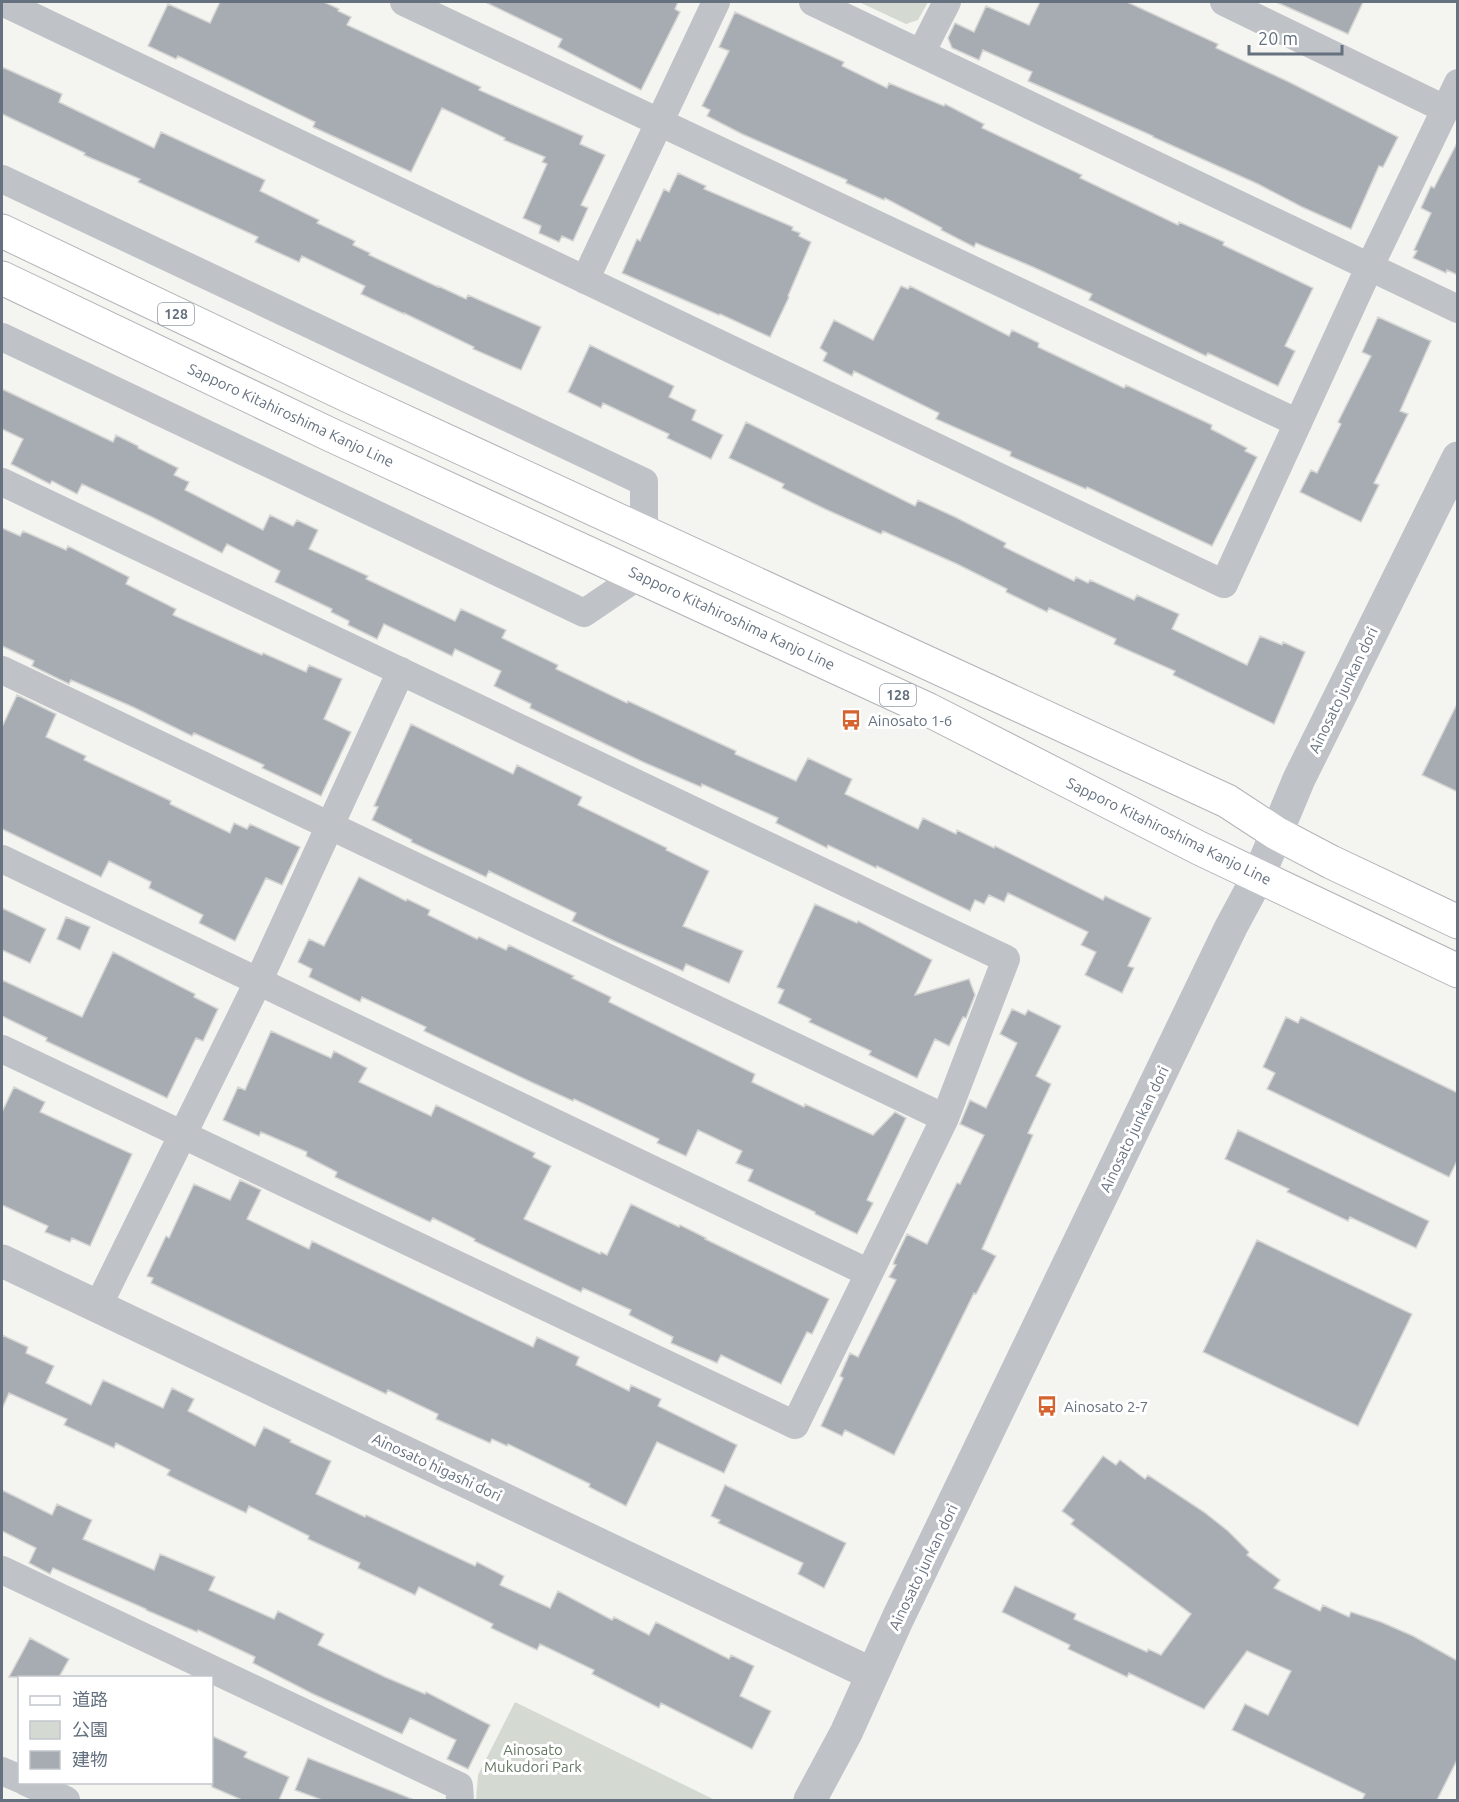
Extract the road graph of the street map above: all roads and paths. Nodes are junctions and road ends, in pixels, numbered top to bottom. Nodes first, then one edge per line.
1 (2, 2) edge
2 (404, 2) edge
3 (716, 2) edge
4 (813, 2) edge
5 (947, 2) edge
6 (1224, 2) edge
7 (921, 53) junction
8 (1458, 83) edge
9 (1445, 109) junction
10 (659, 123) junction
11 (2, 180) edge
12 (2, 231) edge
13 (1369, 268) junction
14 (2, 278) edge
15 (585, 280) junction
16 (1458, 309) edge
17 (2, 337) edge
18 (1298, 423) junction
19 (1458, 458) edge
20 (2, 482) edge
21 (644, 533) junction
22 (640, 575) junction
23 (2, 670) edge
24 (401, 671) junction
25 (329, 826) junction
26 (1275, 833) junction
27 (2, 859) edge
28 (1259, 875) junction
29 (1458, 922) edge
30 (1458, 970) edge
31 (258, 982) junction
32 (2, 1049) edge
33 (945, 1118) junction
34 (184, 1136) junction
35 (2, 1261) edge
36 (869, 1273) junction
37 (98, 1306) junction
38 (2, 1570) edge
39 (872, 1674) junction
40 (2, 1771) edge
41 (18, 1778) edge
42 (30, 1784) edge
43 (66, 1800) edge
44 (460, 1800) edge
45 (810, 1800) edge

1 - 15 street
2 - 10 street
3 - 10 street
4 - 7 street
5 - 7 street
6 - 9 street
7 - 13 street
8 - 9 street
9 - 13 street
10 - 15 street
10 - 18 street
11 - 21 street
12 - 21 main road, 128
13 - 16 street
13 - 18 street
14 - 22 main road, Sapporo Kitahiroshima Kanjo Line / 128
15 - 18 street
17 - 22 street
19 - 26 street, Ainosato junkan dori
20 - 24 street
21 - 26 main road, 128
22 - 28 main road, Sapporo Kitahiroshima Kanjo Line / 128
23 - 25 street
24 - 25 street
24 - 33 street
25 - 31 street
25 - 33 street
26 - 28 street, Ainosato junkan dori
26 - 29 main road, 128
27 - 31 street
28 - 30 main road, Sapporo Kitahiroshima Kanjo Line / 128
28 - 39 street, Ainosato junkan dori
31 - 34 street
31 - 36 street
32 - 34 street
33 - 36 street
34 - 36 street
34 - 37 street
35 - 37 street, Ainosato higashi dori
37 - 39 street, Ainosato higashi dori
38 - 44 street
39 - 45 street, Ainosato junkan dori
40 - 41 street
42 - 43 street

